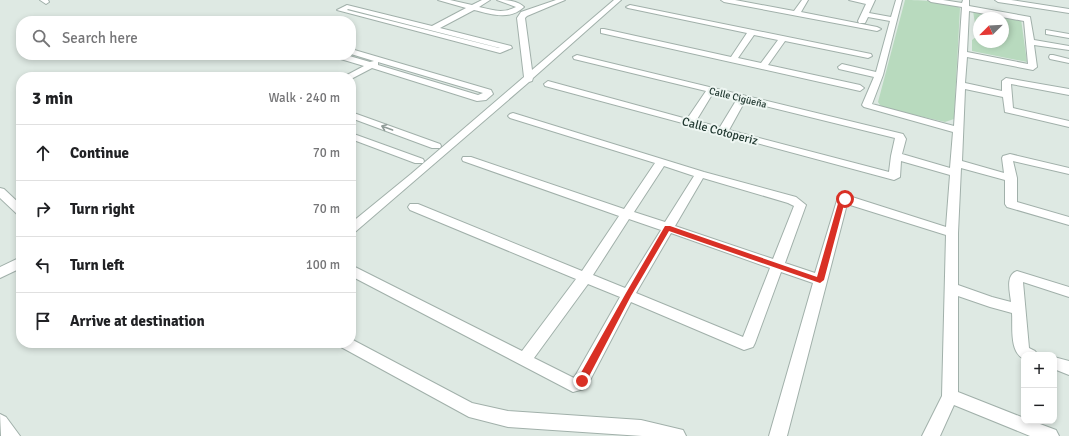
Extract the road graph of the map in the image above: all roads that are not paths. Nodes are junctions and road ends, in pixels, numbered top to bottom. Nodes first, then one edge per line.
1 (442, 0) edge
2 (487, 0) edge
3 (500, 0) edge
4 (562, 0) edge
5 (618, 0) edge
6 (724, 0) edge
7 (775, 0) edge
8 (804, 0) edge
9 (852, 0) edge
10 (899, 0) edge
11 (931, 0) edge
12 (998, 0) edge
13 (871, 2) edge
14 (966, 5) edge
15 (630, 7) dead end
16 (474, 8) junction
17 (768, 8) junction
18 (515, 11) junction
19 (1069, 11) edge
20 (524, 14) junction
21 (796, 14) junction
22 (864, 14) junction
23 (893, 20) junction
24 (860, 26) junction
25 (877, 29) dead end
26 (432, 30) junction
27 (604, 30) dead end
28 (752, 32) junction
29 (1049, 32) dead end
30 (1069, 37) edge
31 (782, 38) junction
32 (1030, 42) junction
33 (1069, 48) edge
34 (356, 52) edge
35 (847, 52) junction
36 (963, 54) junction
37 (868, 56) dead end
38 (577, 57) dead end
39 (1052, 57) dead end
40 (381, 59) junction
41 (354, 60) edge
42 (733, 60) junction
43 (1069, 60) edge
44 (370, 65) junction
45 (763, 66) junction
46 (842, 67) junction
47 (356, 73) edge
48 (878, 75) junction
49 (529, 78) junction
50 (548, 84) dead end
51 (839, 84) junction
52 (961, 85) junction
53 (860, 88) dead end
54 (711, 90) junction
55 (1069, 92) edge
56 (1006, 95) junction
57 (742, 98) junction
58 (513, 116) dead end
59 (356, 117) edge
60 (690, 122) junction
61 (1069, 124) edge
62 (958, 130) junction
63 (723, 132) junction
64 (461, 137) junction
65 (356, 138) edge
66 (414, 138) junction
67 (436, 146) junction
68 (396, 152) junction
69 (896, 156) junction
70 (467, 159) dead end
71 (419, 161) junction
72 (662, 162) junction
73 (956, 168) junction
74 (1069, 171) edge
75 (700, 174) junction
76 (415, 176) junction
77 (1011, 178) junction
78 (0, 192) edge
79 (16, 206) edge
80 (414, 207) dead end
81 (628, 215) junction
82 (1069, 221) edge
83 (356, 225) edge
84 (668, 228) junction
85 (952, 233) junction
86 (16, 265) edge
87 (776, 265) junction
88 (0, 273) edge
89 (356, 273) edge
90 (585, 277) junction
91 (820, 280) junction
92 (951, 288) junction
93 (1069, 292) edge
94 (628, 295) junction
95 (1018, 309) junction
96 (355, 348) edge
97 (1024, 352) edge
98 (524, 360) junction
99 (1057, 364) edge
100 (1069, 368) edge
101 (950, 396) junction
102 (0, 422) edge
103 (12, 436) edge
104 (677, 436) edge
105 (778, 436) edge
106 (931, 436) edge
107 (1050, 436) edge

1 - 16 street
2 - 16 street
3 - 18 street
4 - 20 street
5 - 49 street
6 - 17 street
7 - 17 street
8 - 21 street
9 - 13 street
10 - 23 street
11 - 14 street
12 - 19 street
13 - 22 street
14 - 32 street
14 - 36 street
15 - 28 street
16 - 18 street
16 - 26 street
17 - 21 street
18 - 20 street
20 - 49 street
21 - 24 street
22 - 23 street
22 - 24 street
23 - 48 street
24 - 25 street
26 - 26 street
26 - 26 street
27 - 42 street
28 - 31 street
28 - 42 street
29 - 30 street
31 - 35 street
31 - 45 street
32 - 33 street
32 - 36 street
34 - 40 street
35 - 37 street
35 - 46 street
36 - 52 street
38 - 54 street, Calle Cigüeña
39 - 43 street
40 - 44 street
40 - 44 street
41 - 44 street
42 - 45 street
44 - 47 street
45 - 51 street
46 - 48 street
46 - 51 street
48 - 62 street
49 - 64 street
50 - 60 street, Calle Cotoperiz
51 - 53 street
52 - 56 street
52 - 62 street
54 - 57 street, Calle Cigüeña
54 - 60 street
55 - 56 street
56 - 61 street
57 - 63 street
57 - 69 street, Calle Cigüeña
58 - 72 street
66 -> 59 street
60 - 63 street, Calle Cotoperiz
62 - 73 street
63 - 69 street, Calle Cotoperiz
64 - 67 street
64 - 76 street
65 - 68 street
66 - 67 street
66 - 68 street
67 - 71 street
68 - 71 street
69 - 73 street
70 - 81 street
71 - 76 street
72 - 75 street
72 - 81 street
73 - 77 street
73 - 85 street
74 - 77 street
75 - 84 street
75 - 87 street
76 - 83 street
77 - 82 street
78 - 79 street
80 - 90 street
81 - 84 street
81 - 90 street
84 - 87 street
84 - 94 street
85 - 91 street
85 - 92 street
86 - 88 street
87 - 91 street
87 - 94 street
89 - 98 street
90 - 94 street
90 - 98 street
91 - 105 street
92 - 95 street
92 - 101 street
93 - 95 street
94 - 98 street
95 - 97 street
96 - 104 street
99 - 100 street
101 - 106 street
101 - 107 street
102 - 103 street

